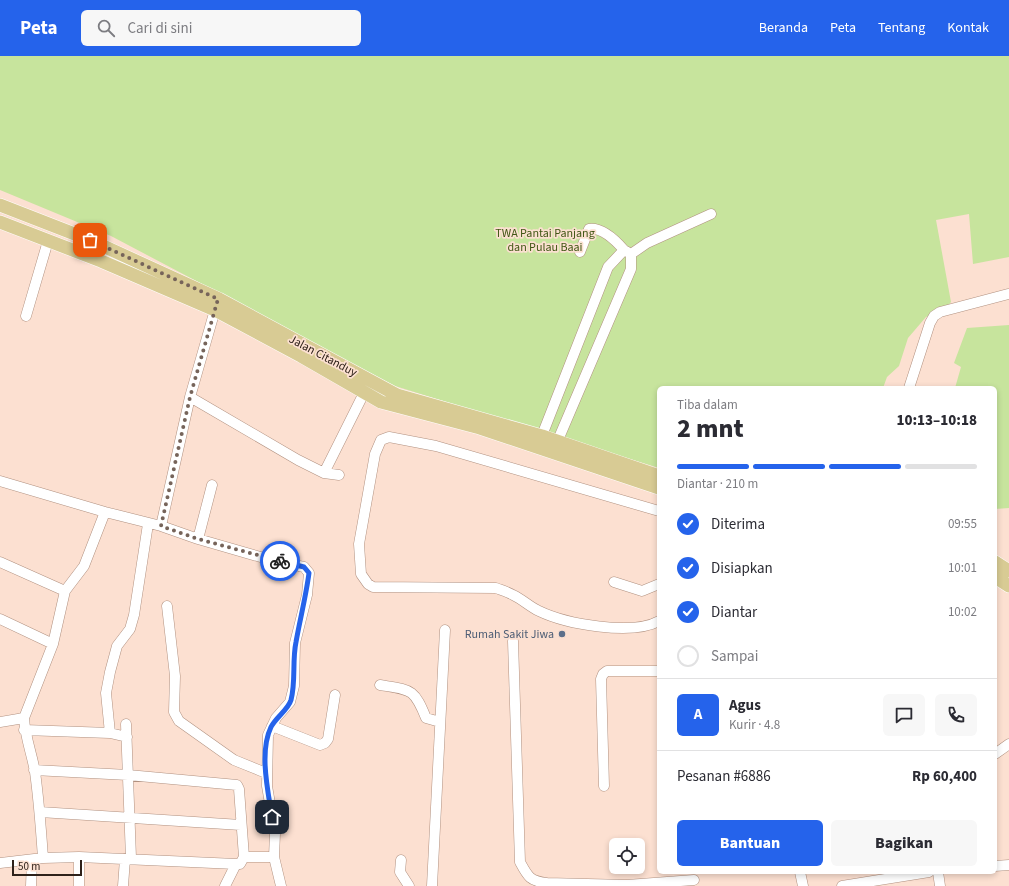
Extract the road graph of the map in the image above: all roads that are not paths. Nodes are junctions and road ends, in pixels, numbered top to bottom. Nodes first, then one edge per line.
1 (0, 205) edge
2 (710, 214) dead end
3 (0, 222) edge
4 (48, 240) junction
5 (580, 252) dead end
6 (627, 252) junction
7 (1008, 294) edge
8 (217, 305) junction
9 (26, 316) dead end
10 (909, 386) edge
11 (364, 393) junction
12 (190, 397) junction
13 (540, 441) junction
14 (555, 446) junction
15 (324, 474) junction
16 (339, 475) dead end
17 (657, 475) edge
18 (0, 481) edge
19 (212, 485) dead end
20 (657, 487) edge
21 (657, 510) edge
22 (105, 512) junction
23 (148, 524) junction
24 (161, 526) junction
25 (198, 539) junction
26 (0, 562) edge
27 (997, 563) edge
28 (1009, 571) edge
29 (997, 579) edge
30 (614, 582) dead end
31 (657, 585) edge
32 (1009, 586) edge
33 (65, 590) junction
34 (167, 606) dead end
35 (0, 619) edge
36 (657, 622) edge
37 (445, 630) dead end
38 (513, 640) dead end
39 (53, 644) junction
40 (657, 671) edge
41 (380, 685) dead end
42 (335, 695) dead end
43 (24, 718) junction
44 (0, 722) edge
45 (440, 722) junction
46 (126, 724) dead end
47 (272, 726) junction
48 (24, 730) junction
49 (110, 733) junction
50 (128, 737) junction
51 (1009, 744) edge
52 (997, 753) edge
53 (34, 770) junction
54 (266, 773) junction
55 (128, 775) junction
56 (604, 786) dead end
57 (40, 812) junction
58 (129, 817) junction
59 (241, 825) junction
60 (79, 857) junction
61 (244, 857) junction
62 (274, 857) junction
63 (43, 858) junction
64 (128, 859) junction
65 (32, 860) junction
66 (401, 860) dead end
67 (0, 863) edge
68 (236, 864) junction
69 (1009, 865) edge
70 (997, 866) edge
71 (800, 874) edge
72 (904, 874) edge
73 (938, 874) edge
74 (891, 875) edge
75 (694, 879) edge
76 (603, 885) edge
77 (31, 886) edge
78 (79, 886) edge
79 (123, 886) edge
80 (225, 886) edge
81 (281, 886) edge
82 (409, 886) edge
83 (432, 886) edge
84 (627, 886) edge
85 (803, 886) edge
86 (842, 886) edge
87 (940, 886) edge

1 - 8 main road, Jalan Citanduy
2 - 6 street
3 - 4 main road, Jalan Citanduy
4 - 8 main road, Jalan Citanduy
4 - 9 street
5 - 6 street
6 - 13 street
6 - 14 street
7 - 10 street
8 - 11 main road, Jalan Citanduy
8 - 12 street
8 - 13 main road, Jalan Citanduy
11 - 13 main road, Jalan Citanduy
11 - 15 street
12 - 15 street
12 - 24 street
13 - 14 main road, Jalan Citanduy
14 - 17 main road, Jalan Citanduy
14 - 20 main road, Jalan Citanduy
15 - 16 street
18 - 22 street
19 - 25 street
21 - 36 street
22 - 23 street
22 - 33 street
23 - 24 street
23 - 49 street
24 - 25 street
25 - 47 street
26 - 33 street
27 - 28 main road
29 - 32 main road
30 - 31 street
33 - 39 street
34 - 54 street
35 - 39 street
37 - 45 street
38 - 76 street
39 - 43 street
40 - 56 street
41 - 45 street
42 - 47 street
43 - 44 street
43 - 48 street
45 - 83 street
46 - 50 street
47 - 54 street
48 - 49 street
48 - 53 street
49 - 50 street
50 - 55 street
51 - 52 street
53 - 55 street
53 - 57 street
54 - 62 street
55 - 58 street
55 - 59 street
57 - 58 street
57 - 63 street
58 - 59 street
58 - 64 street
59 - 61 street
60 - 63 street
60 - 64 street
60 - 78 street
61 - 62 street
61 - 68 street
62 - 81 street
63 - 65 street
64 - 68 street
64 - 79 street
65 - 67 street
65 - 77 street
66 - 82 street
68 - 80 street
69 - 70 street
71 - 85 street
72 - 74 street
73 - 87 street
74 - 86 street
75 - 84 street
76 - 84 street

